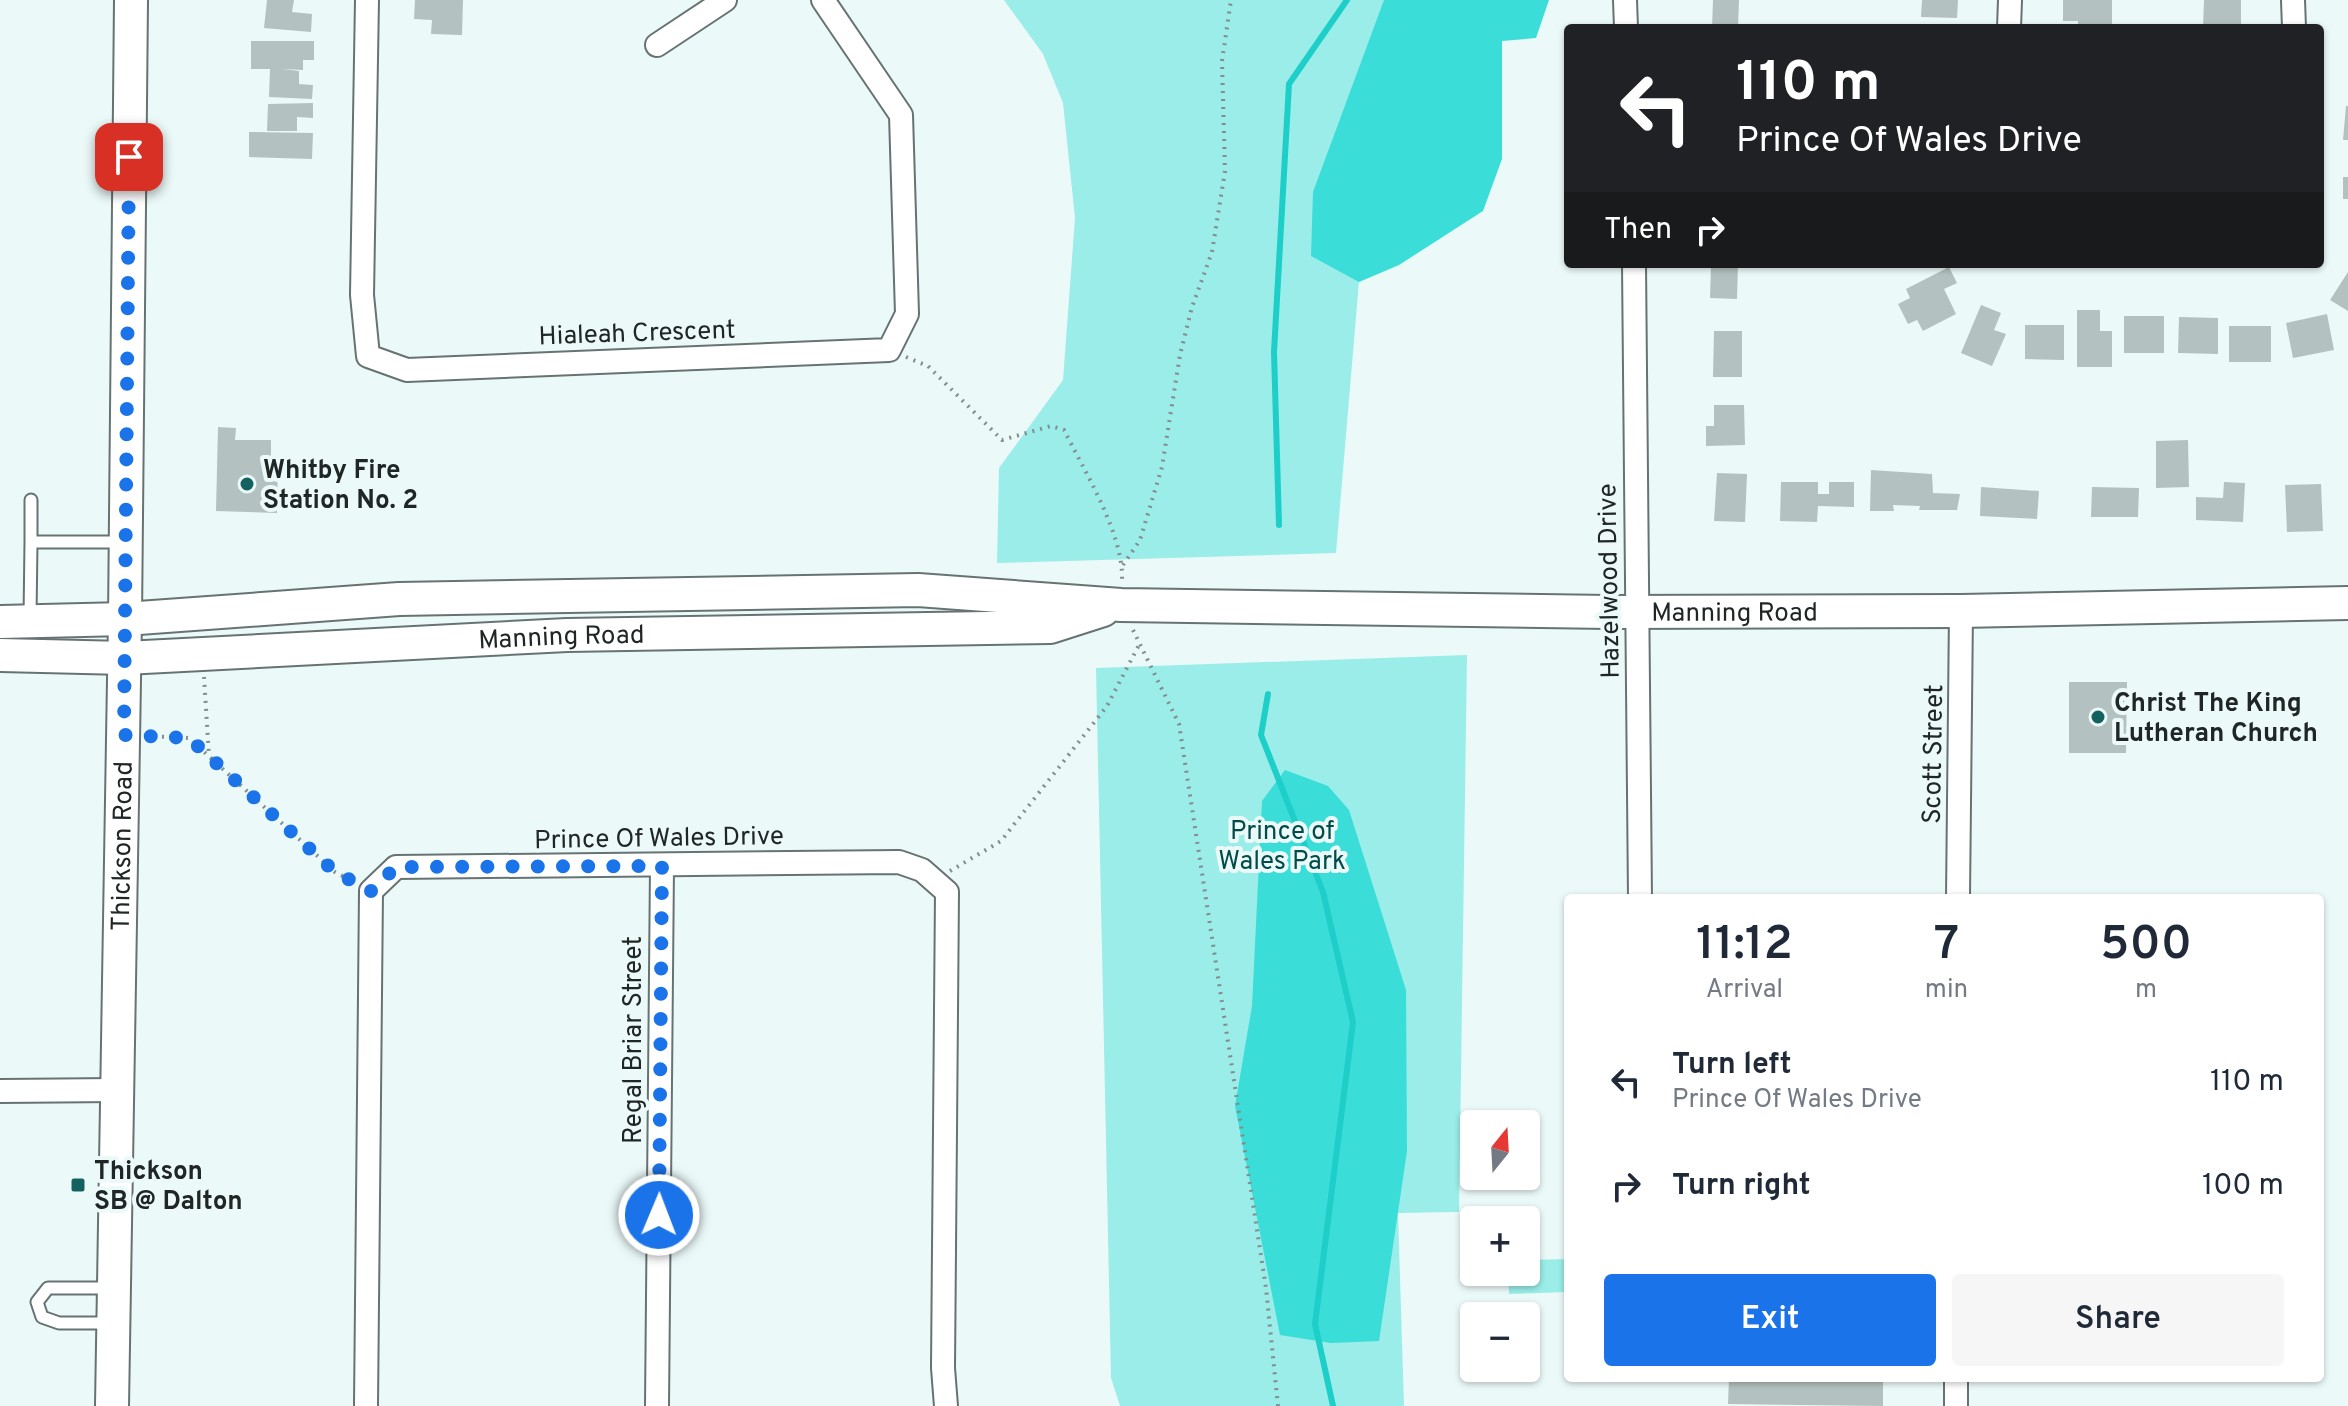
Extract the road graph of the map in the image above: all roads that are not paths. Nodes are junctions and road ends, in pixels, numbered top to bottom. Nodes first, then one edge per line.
1 (131, 0) edge
2 (367, 0) edge
3 (725, 0) edge
4 (823, 0) edge
5 (1625, 0) edge
6 (2010, 0) edge
7 (2293, 0) edge
8 (1626, 24) edge
9 (2009, 24) edge
10 (2294, 24) edge
11 (657, 45) dead end
12 (1634, 268) edge
13 (31, 500) dead end
14 (31, 542) junction
15 (126, 542) junction
16 (2348, 603) edge
17 (1121, 605) junction
18 (1961, 611) junction
19 (1636, 612) junction
20 (125, 619) junction
21 (15, 621) edge
22 (0, 655) edge
23 (125, 658) junction
24 (662, 866) junction
25 (1640, 894) edge
26 (1958, 894) edge
27 (118, 1090) junction
28 (0, 1091) edge
29 (114, 1288) junction
30 (114, 1323) junction
31 (1956, 1382) edge
32 (112, 1406) edge
33 (366, 1406) edge
34 (657, 1406) edge
35 (946, 1406) edge
36 (1956, 1406) edge

1 - 15 main road, Thickson Road
2 - 4 street, Hialeah Crescent
3 - 11 street
5 - 8 street
6 - 9 street
7 - 10 street
12 - 19 street, Hazelwood Drive
13 - 14 lane
14 - 15 lane
14 - 21 lane
15 - 20 main road, Thickson Road
16 - 18 main road, Manning Road
17 - 19 main road, Manning Road
17 - 20 main road, Manning Road
17 - 23 main road, Manning Road
18 - 19 main road, Manning Road
18 - 26 street, Scott Street
19 - 25 street, Hazelwood Drive
20 - 21 main road, Manning Road
20 - 23 main road, Thickson Road
22 - 23 main road, Manning Road
23 - 27 main road, Thickson Road
24 - 33 street, Prince Of Wales Drive
24 - 34 street, Regal Briar Street
24 - 35 street, Prince Of Wales Drive
27 - 28 street
27 - 29 main road, Thickson Road
29 - 30 main road, Thickson Road
29 - 30 lane
30 - 32 main road, Thickson Road
31 - 36 street

